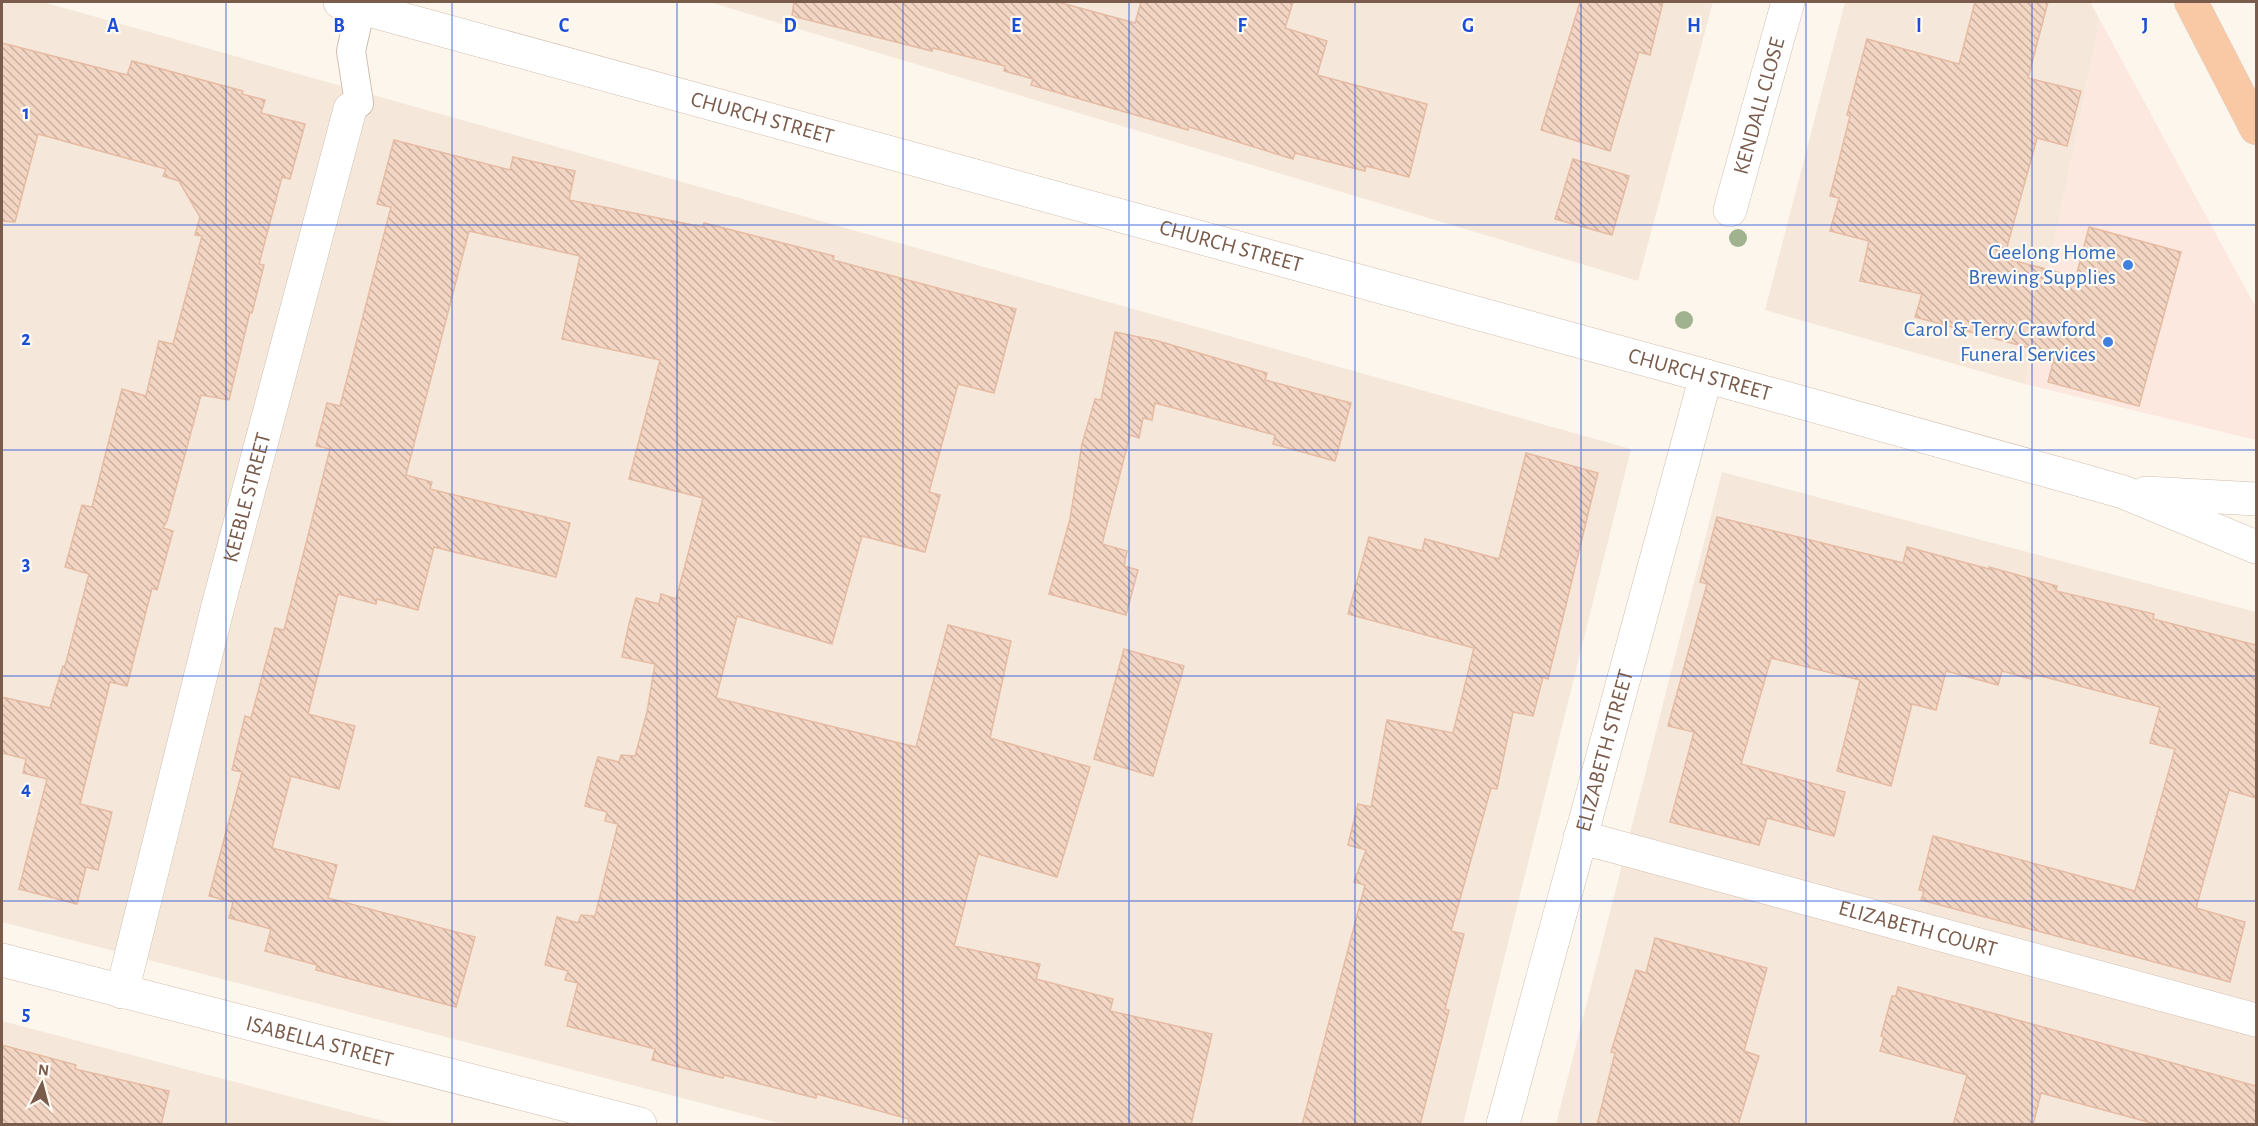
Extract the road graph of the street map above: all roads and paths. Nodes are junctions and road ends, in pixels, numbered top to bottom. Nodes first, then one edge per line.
1 (1788, 2) edge
2 (2191, 2) edge
3 (354, 3) edge
4 (351, 109) joint
5 (2256, 128) edge
6 (1730, 210) dead end
7 (1707, 376) junction
8 (2123, 492) junction
9 (2256, 499) edge
10 (2256, 547) edge
11 (1580, 837) junction
12 (2, 960) edge
13 (122, 992) junction
14 (2256, 1020) edge
15 (639, 1125) edge
16 (1503, 1125) edge

1 - 6 street, KENDALL CLOSE
2 - 5 highway
3 - 4 lane, KEEBLE STREET
3 - 7 street, CHURCH STREET
4 - 13 street, KEEBLE STREET
7 - 8 street, CHURCH STREET
7 - 11 street, ELIZABETH STREET
8 - 9 street, CHURCH STREET
8 - 10 street, CHURCH STREET
11 - 14 street, ELIZABETH COURT
11 - 16 street, ELIZABETH STREET
12 - 13 street, ISABELLA STREET
13 - 15 street, ISABELLA STREET

